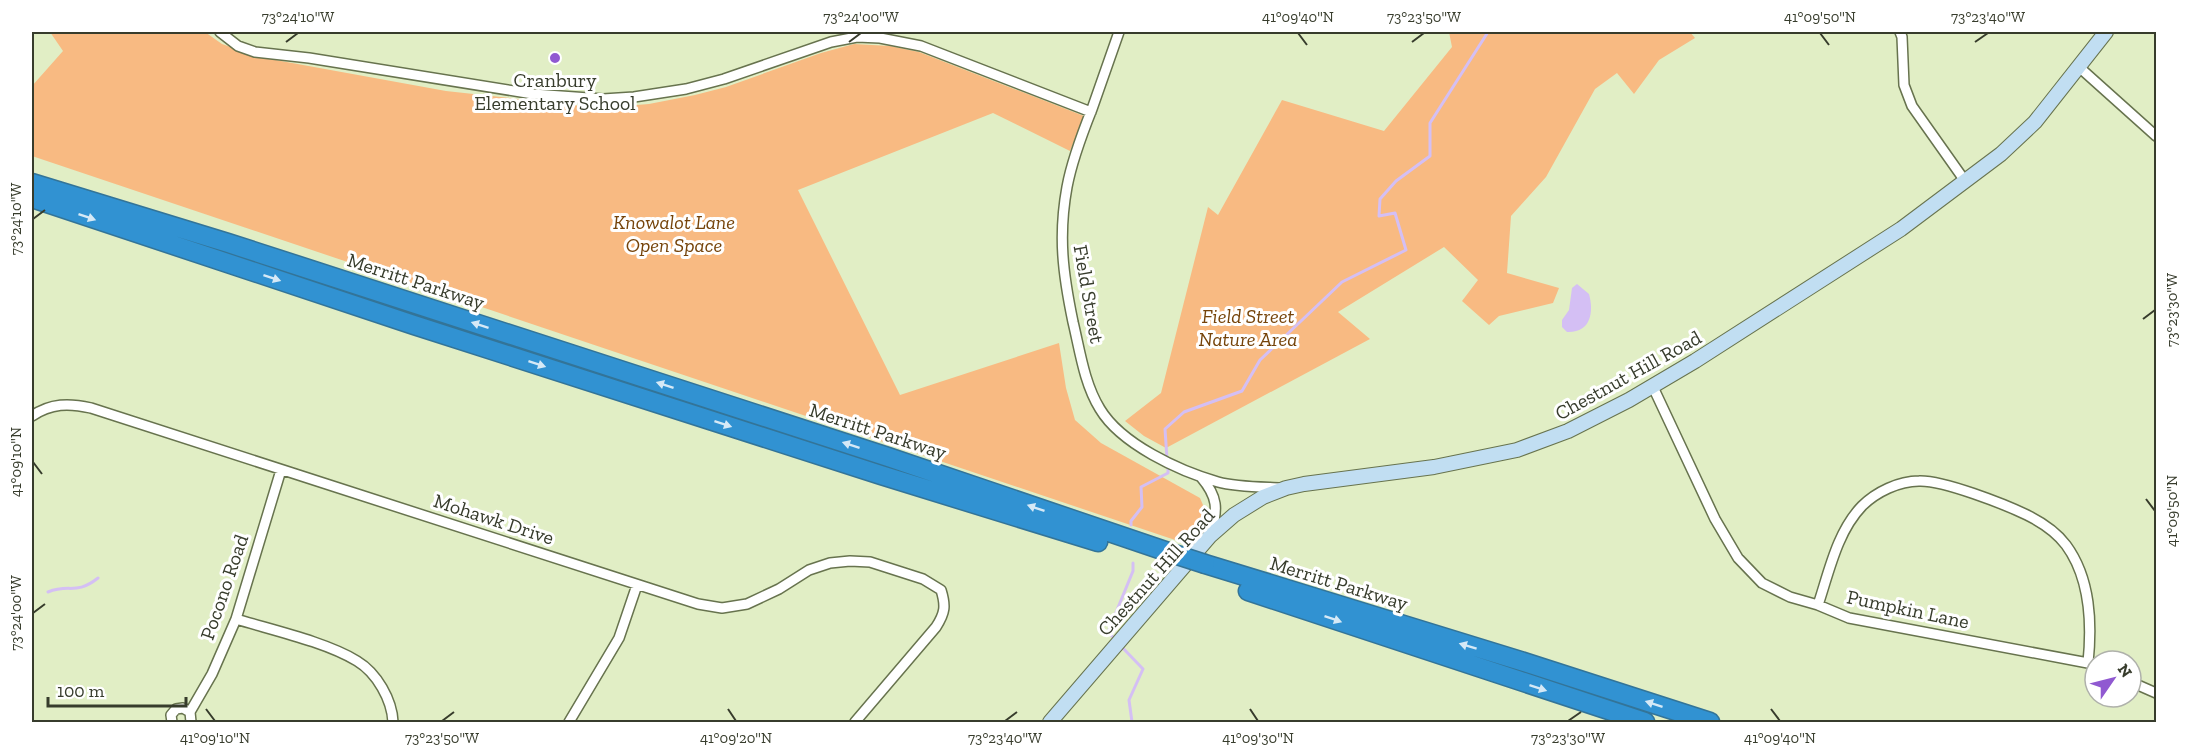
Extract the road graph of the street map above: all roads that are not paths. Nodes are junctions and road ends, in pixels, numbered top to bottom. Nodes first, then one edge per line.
1 (220, 32) edge
2 (1119, 32) edge
3 (1900, 32) edge
4 (2106, 32) edge
5 (2079, 67) junction
6 (1091, 112) junction
7 (2157, 136) edge
8 (1965, 181) junction
9 (32, 183) edge
10 (32, 198) edge
11 (1653, 387) junction
12 (32, 416) edge
13 (281, 470) junction
14 (1200, 476) junction
15 (1286, 488) junction
16 (1210, 536) junction
17 (1167, 558) junction
18 (1202, 569) junction
19 (637, 585) junction
20 (1818, 605) junction
21 (236, 619) junction
22 (2091, 649) edge
23 (2083, 663) edge
24 (2143, 687) edge
25 (2157, 693) edge
26 (190, 712) junction
27 (172, 723) edge
28 (191, 723) edge
29 (393, 723) edge
30 (569, 723) edge
31 (855, 723) edge
32 (1050, 723) edge
33 (1645, 723) edge
34 (1710, 723) edge

1 - 6 street
2 - 6 street, Field Street
3 - 8 street
4 - 5 main road, Chestnut Hill Road
5 - 7 street
5 - 8 main road, Chestnut Hill Road
6 - 14 street, Field Street
8 - 11 main road, Chestnut Hill Road
17 -> 9 highway, Merritt Parkway
10 -> 17 highway, Merritt Parkway
11 - 15 main road, Chestnut Hill Road
11 - 20 street, Pumpkin Lane
12 - 13 street, Mohawk Drive
13 - 19 street, Mohawk Drive
13 - 21 street, Pocono Road
14 - 15 street, Field Street
14 - 16 street
15 - 16 main road, Chestnut Hill Road
16 - 32 main road, Chestnut Hill Road
17 - 18 highway, Merritt Parkway
18 -> 33 highway, Merritt Parkway
34 -> 18 highway, Merritt Parkway
19 - 30 street
19 - 31 street, Mohawk Drive
20 - 22 street
20 - 23 street, Pumpkin Lane
21 - 26 street, Pocono Road
21 - 29 street
24 - 25 street
26 - 27 street
26 - 28 street

